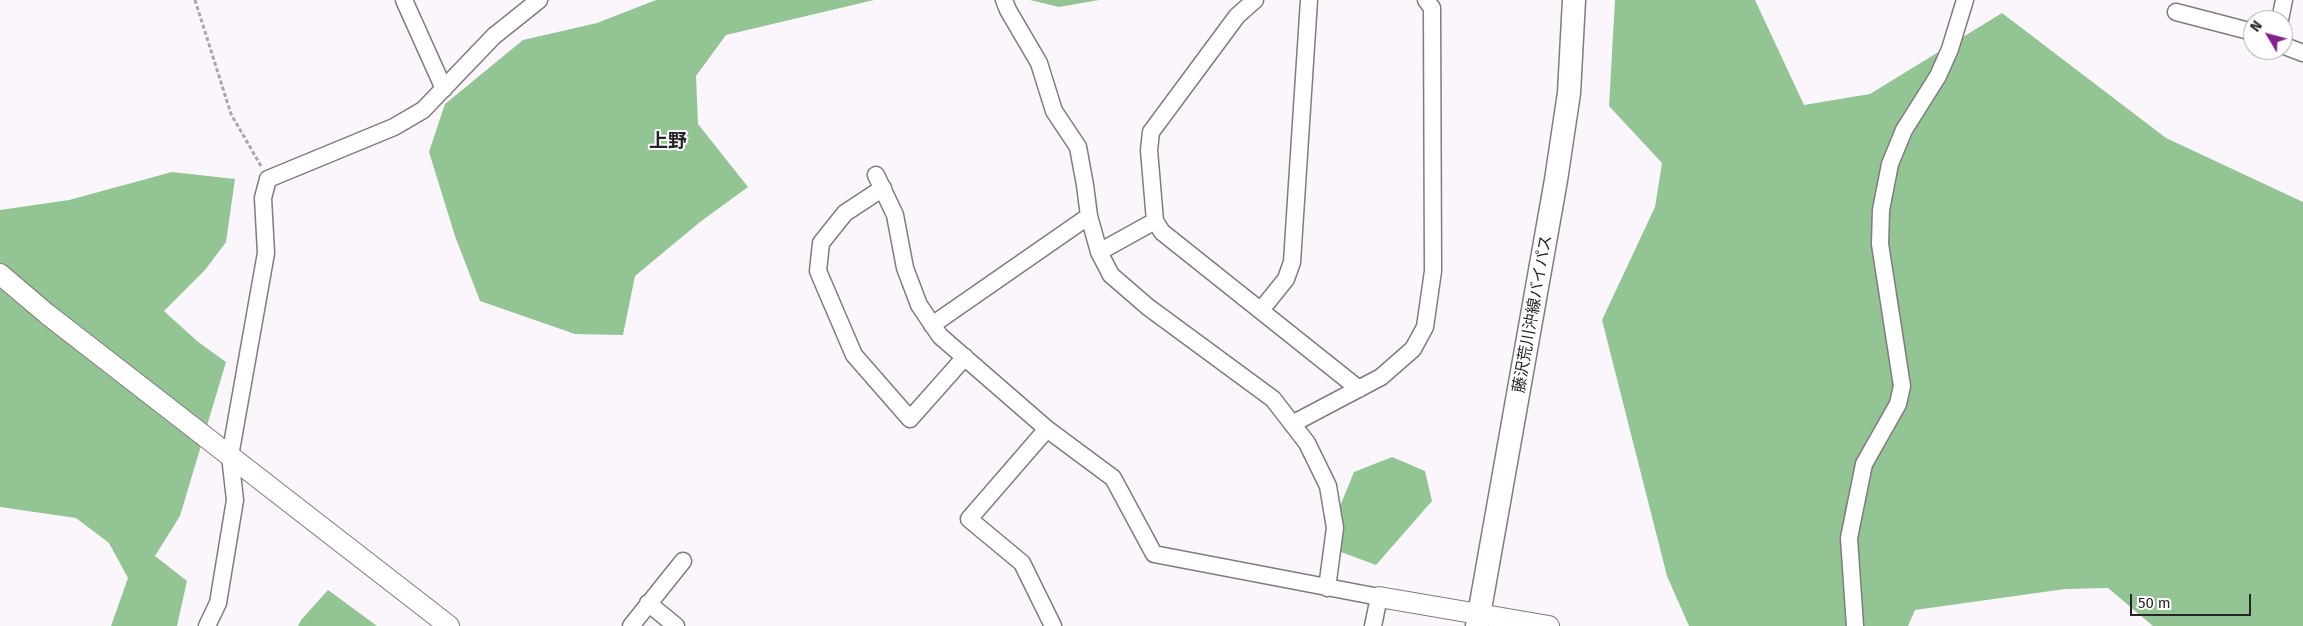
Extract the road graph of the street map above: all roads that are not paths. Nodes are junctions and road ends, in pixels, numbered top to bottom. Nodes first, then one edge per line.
1 (404, 0) edge
2 (539, 0) edge
3 (1004, 0) edge
4 (1255, 0) edge
5 (1309, 0) edge
6 (1426, 0) edge
7 (1574, 0) edge
8 (1965, 0) edge
9 (2176, 12) dead end
10 (2243, 29) edge
11 (444, 89) junction
12 (1089, 216) junction
13 (1155, 221) junction
14 (1099, 252) junction
15 (0, 274) edge
16 (1261, 310) junction
17 (932, 325) junction
18 (964, 357) junction
19 (1359, 389) junction
20 (1292, 424) junction
21 (1047, 428) junction
22 (230, 456) junction
23 (683, 561) dead end
24 (1327, 588) junction
25 (1379, 596) junction
26 (648, 603) junction
27 (1478, 620) edge
28 (207, 626) edge
29 (449, 626) edge
30 (630, 626) edge
31 (676, 626) edge
32 (1053, 626) edge
33 (1373, 626) edge
34 (1548, 626) edge
35 (1855, 626) edge

1 - 11 street
2 - 11 street
3 - 12 street
4 - 13 street
5 - 16 street
6 - 19 street
7 - 27 main road, 藤沢荒川沖線バイパス
8 - 35 street
9 - 10 street
11 - 22 street
12 - 14 street
12 - 17 street
13 - 14 street
13 - 16 street
14 - 20 street
15 - 22 street
16 - 19 street
17 - 18 street
17 - 18 street
18 - 21 street
19 - 20 street
20 - 24 street
21 - 24 street
21 - 32 street
22 - 28 street
22 - 29 street
23 - 26 street
24 - 25 street
25 - 27 street
25 - 33 street
26 - 30 street
26 - 31 street
27 - 34 street

